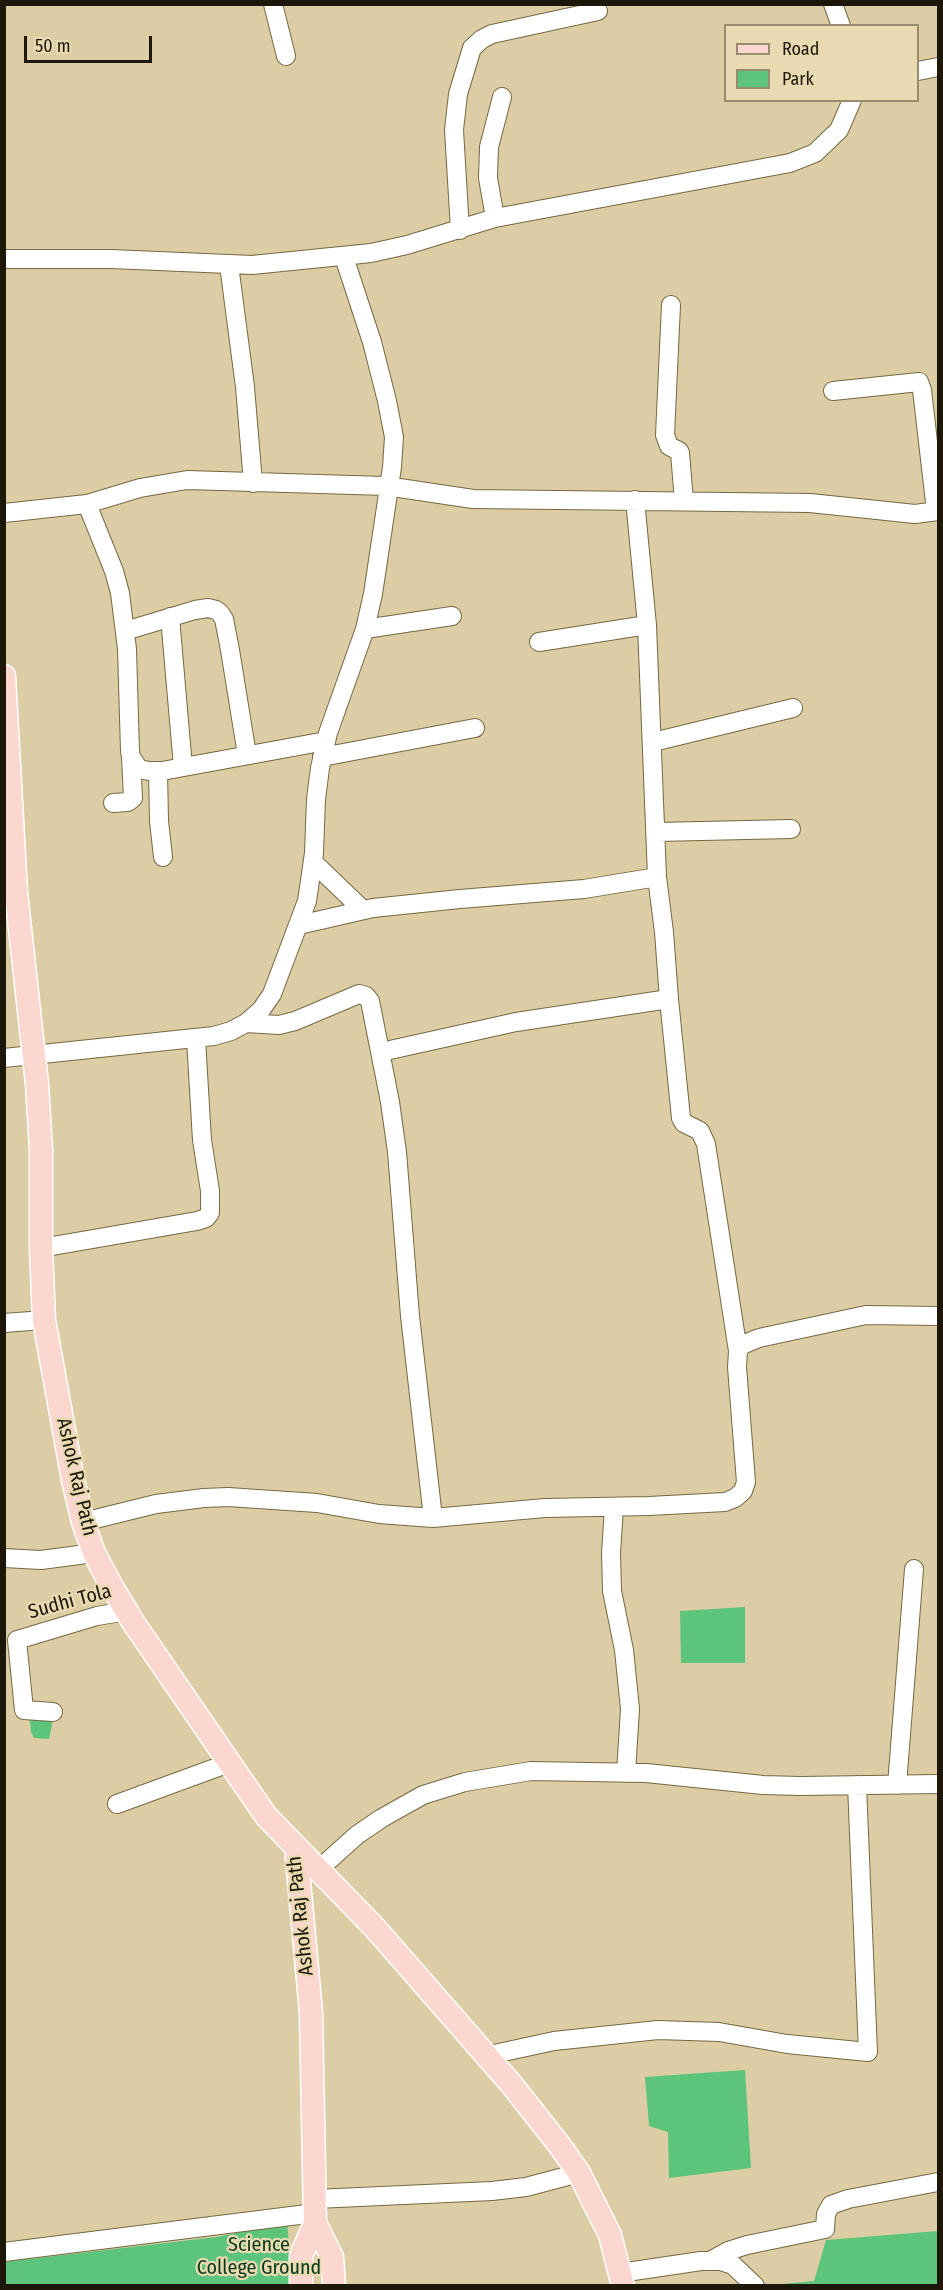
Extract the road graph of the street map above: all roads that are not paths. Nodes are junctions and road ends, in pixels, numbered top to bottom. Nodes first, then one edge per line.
1 (273, 4) edge
2 (833, 4) edge
3 (598, 11) dead end
4 (840, 24) edge
5 (286, 56) dead end
6 (939, 67) edge
7 (919, 70) edge
8 (502, 97) dead end
9 (851, 102) edge
10 (495, 218) junction
11 (460, 230) junction
12 (344, 257) junction
13 (4, 260) edge
14 (229, 265) junction
15 (670, 304) dead end
16 (833, 391) dead end
17 (253, 483) junction
18 (388, 486) junction
19 (635, 500) junction
20 (684, 501) junction
21 (87, 504) junction
22 (937, 511) edge
23 (4, 513) edge
24 (452, 616) dead end
25 (171, 617) junction
26 (647, 625) junction
27 (365, 628) junction
28 (126, 631) junction
29 (539, 642) dead end
30 (4, 676) edge
31 (793, 708) dead end
32 (475, 728) dead end
33 (653, 742) junction
34 (324, 749) junction
35 (247, 755) junction
36 (131, 757) junction
37 (183, 767) junction
38 (158, 771) junction
39 (113, 803) dead end
40 (8, 807) edge
41 (791, 829) dead end
42 (657, 832) junction
43 (163, 856) dead end
44 (313, 862) junction
45 (657, 877) junction
46 (363, 910) junction
47 (299, 925) junction
48 (669, 999) junction
49 (246, 1023) junction
50 (196, 1039) junction
51 (381, 1052) junction
52 (34, 1054) junction
53 (4, 1058) edge
54 (41, 1248) junction
55 (939, 1316) edge
56 (44, 1320) junction
57 (4, 1323) edge
58 (738, 1351) junction
59 (614, 1507) junction
60 (433, 1518) junction
61 (83, 1522) junction
62 (94, 1552) junction
63 (4, 1558) edge
64 (914, 1569) dead end
65 (127, 1611) junction
66 (53, 1712) dead end
67 (229, 1763) junction
68 (626, 1773) junction
69 (939, 1784) edge
70 (857, 1785) junction
71 (897, 1785) junction
72 (117, 1804) dead end
73 (296, 1848) junction
74 (318, 1870) junction
75 (485, 2056) junction
76 (579, 2173) junction
77 (939, 2182) edge
78 (315, 2212) junction
79 (4, 2252) edge
80 (710, 2261) junction
81 (622, 2279) edge
82 (301, 2286) edge
83 (334, 2286) edge
84 (755, 2286) edge

1 - 5 street
2 - 4 street
3 - 11 street
6 - 7 street
8 - 10 street
9 - 10 street
10 - 11 street
11 - 12 street
12 - 14 street
12 - 18 street
13 - 14 street
14 - 17 street
15 - 20 street
16 - 22 street
17 - 18 street
17 - 21 street
18 - 19 street
18 - 27 street
19 - 20 street
19 - 26 street
20 - 22 street
21 - 23 street
21 - 28 street
24 - 27 street
25 - 28 street
25 - 35 street
25 - 37 street
26 - 29 street
26 - 33 street
27 - 34 street
28 - 36 street
30 - 40 main road, Ashok Raj Path
31 - 33 street
32 - 34 street
33 - 42 street
34 - 35 street
34 - 44 street
35 - 37 street
36 - 38 street
36 - 39 street
37 - 38 street
38 - 43 street
40 - 52 main road, Ashok Raj Path
41 - 42 street
42 - 45 street
44 - 46 street
44 - 47 street
45 - 46 street
45 - 48 street
46 - 47 street
47 - 49 street
48 - 51 street
48 - 58 street
49 - 50 street
49 - 51 street
50 - 52 street
50 - 54 street
51 - 60 street
52 - 53 street
52 - 54 main road, Ashok Raj Path
54 - 56 main road, Ashok Raj Path
55 - 58 street
56 - 57 street
56 - 61 main road, Ashok Raj Path
58 - 59 street
59 - 60 street
59 - 68 street
60 - 61 street
61 - 62 main road, Ashok Raj Path
62 - 63 street
62 - 65 main road, Ashok Raj Path
64 - 71 street
65 - 66 street, Sudhi Tola
65 - 67 main road, Ashok Raj Path
67 - 72 street
67 - 73 main road, Ashok Raj Path
68 - 70 street
68 - 74 street
69 - 71 street
70 - 71 street
70 - 75 street
73 - 74 main road
73 - 78 main road, Ashok Raj Path
74 - 75 main road
75 - 76 main road
76 - 78 street
76 - 81 main road
77 - 80 street
78 - 79 street
78 - 82 main road
78 - 83 main road, Ashok Raj Path
80 - 81 street
80 - 84 street

